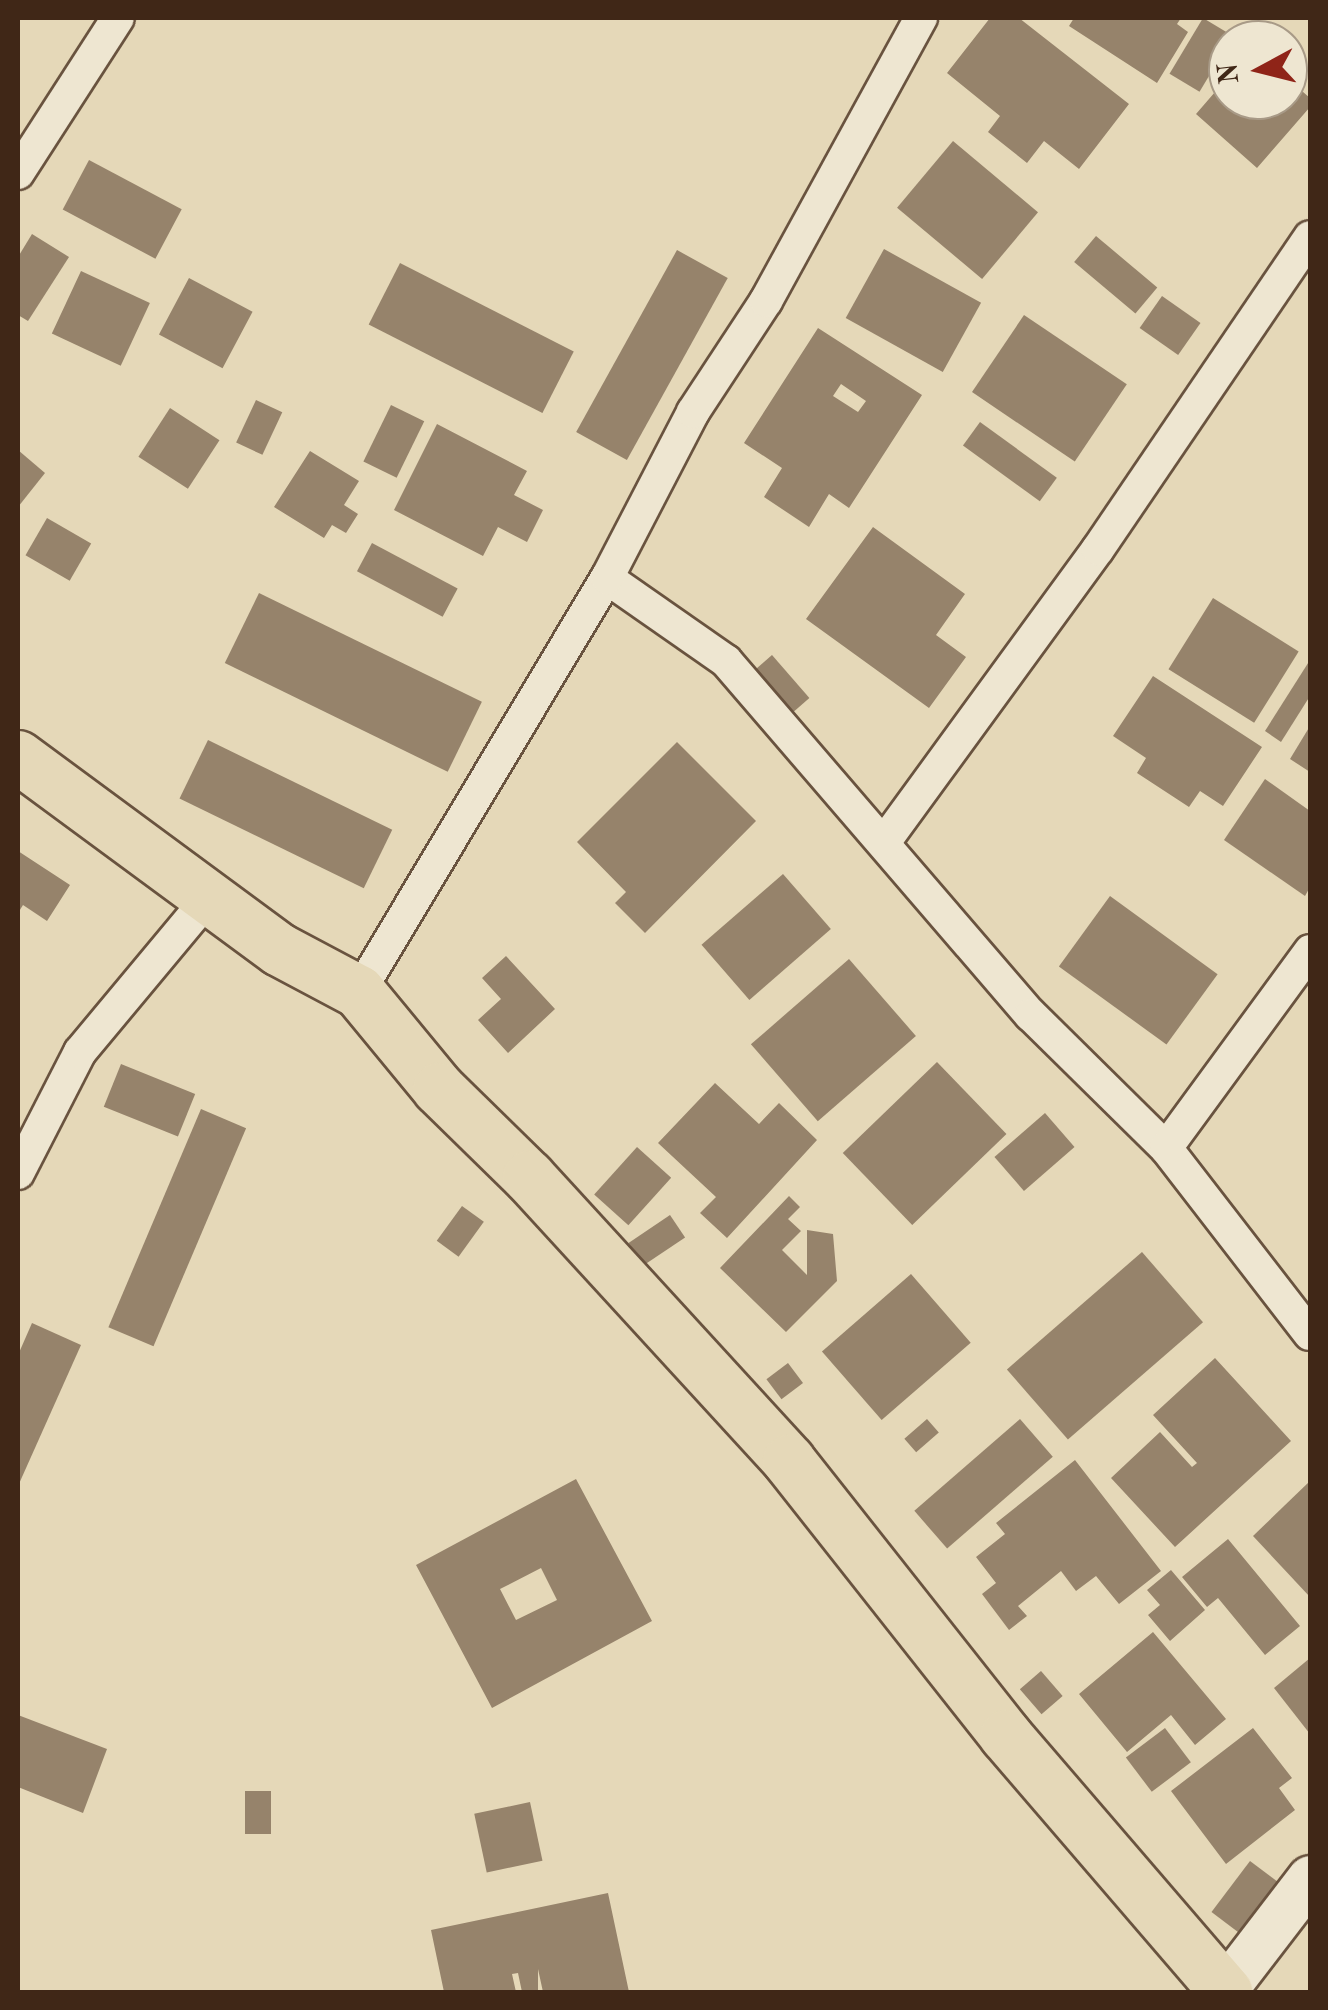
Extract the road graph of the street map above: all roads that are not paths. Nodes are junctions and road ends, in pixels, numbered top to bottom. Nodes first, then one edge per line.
1 (118, 18) edge
2 (920, 18) edge
3 (18, 173) edge
4 (1310, 237) edge
5 (607, 578) junction
6 (18, 758) edge
7 (885, 840) junction
8 (210, 896) junction
9 (1310, 951) edge
10 (359, 992) junction
11 (1166, 1148) junction
12 (18, 1172) edge
13 (1310, 1334) edge
14 (1310, 1878) edge
15 (1218, 1992) edge

1 - 3 street
2 - 5 street
4 - 7 street
5 - 7 street
5 - 10 street
6 - 8 main road
7 - 11 street
8 - 10 main road
8 - 12 street
9 - 11 street
10 - 15 main road
11 - 13 street
14 - 15 street

